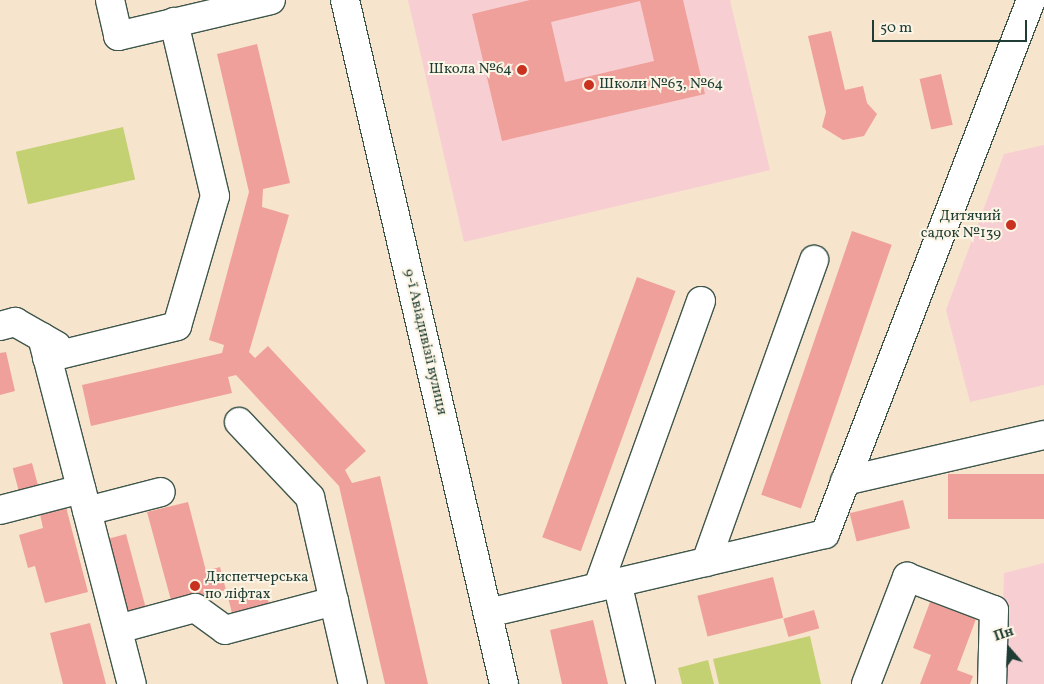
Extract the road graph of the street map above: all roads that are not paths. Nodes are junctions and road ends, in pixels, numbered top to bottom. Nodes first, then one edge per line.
1 (110, 0) edge
2 (270, 0) edge
3 (345, 0) edge
4 (1031, 0) edge
5 (174, 22) junction
6 (814, 260) dead end
7 (701, 301) dead end
8 (0, 326) edge
9 (52, 349) junction
10 (239, 422) dead end
11 (1044, 435) edge
12 (845, 481) junction
13 (161, 492) dead end
14 (84, 500) junction
15 (0, 510) edge
16 (706, 562) junction
17 (608, 585) junction
18 (334, 601) junction
19 (488, 613) junction
20 (118, 629) junction
21 (132, 684) edge
22 (353, 684) edge
23 (504, 684) edge
24 (641, 684) edge
25 (866, 684) edge
26 (992, 684) edge

1 - 5 street
2 - 5 street
3 - 19 street, 9-ї Авіадивізії вулиця
4 - 12 street
5 - 9 street
6 - 16 street
7 - 17 street
8 - 9 street
9 - 14 street
10 - 18 street
11 - 12 street
12 - 16 street
13 - 14 street
14 - 15 street
14 - 20 street
16 - 17 street
17 - 19 street
17 - 24 street
18 - 20 street
18 - 22 street
19 - 23 street, 9-ї Авіадивізії вулиця
20 - 21 street
25 - 26 street

